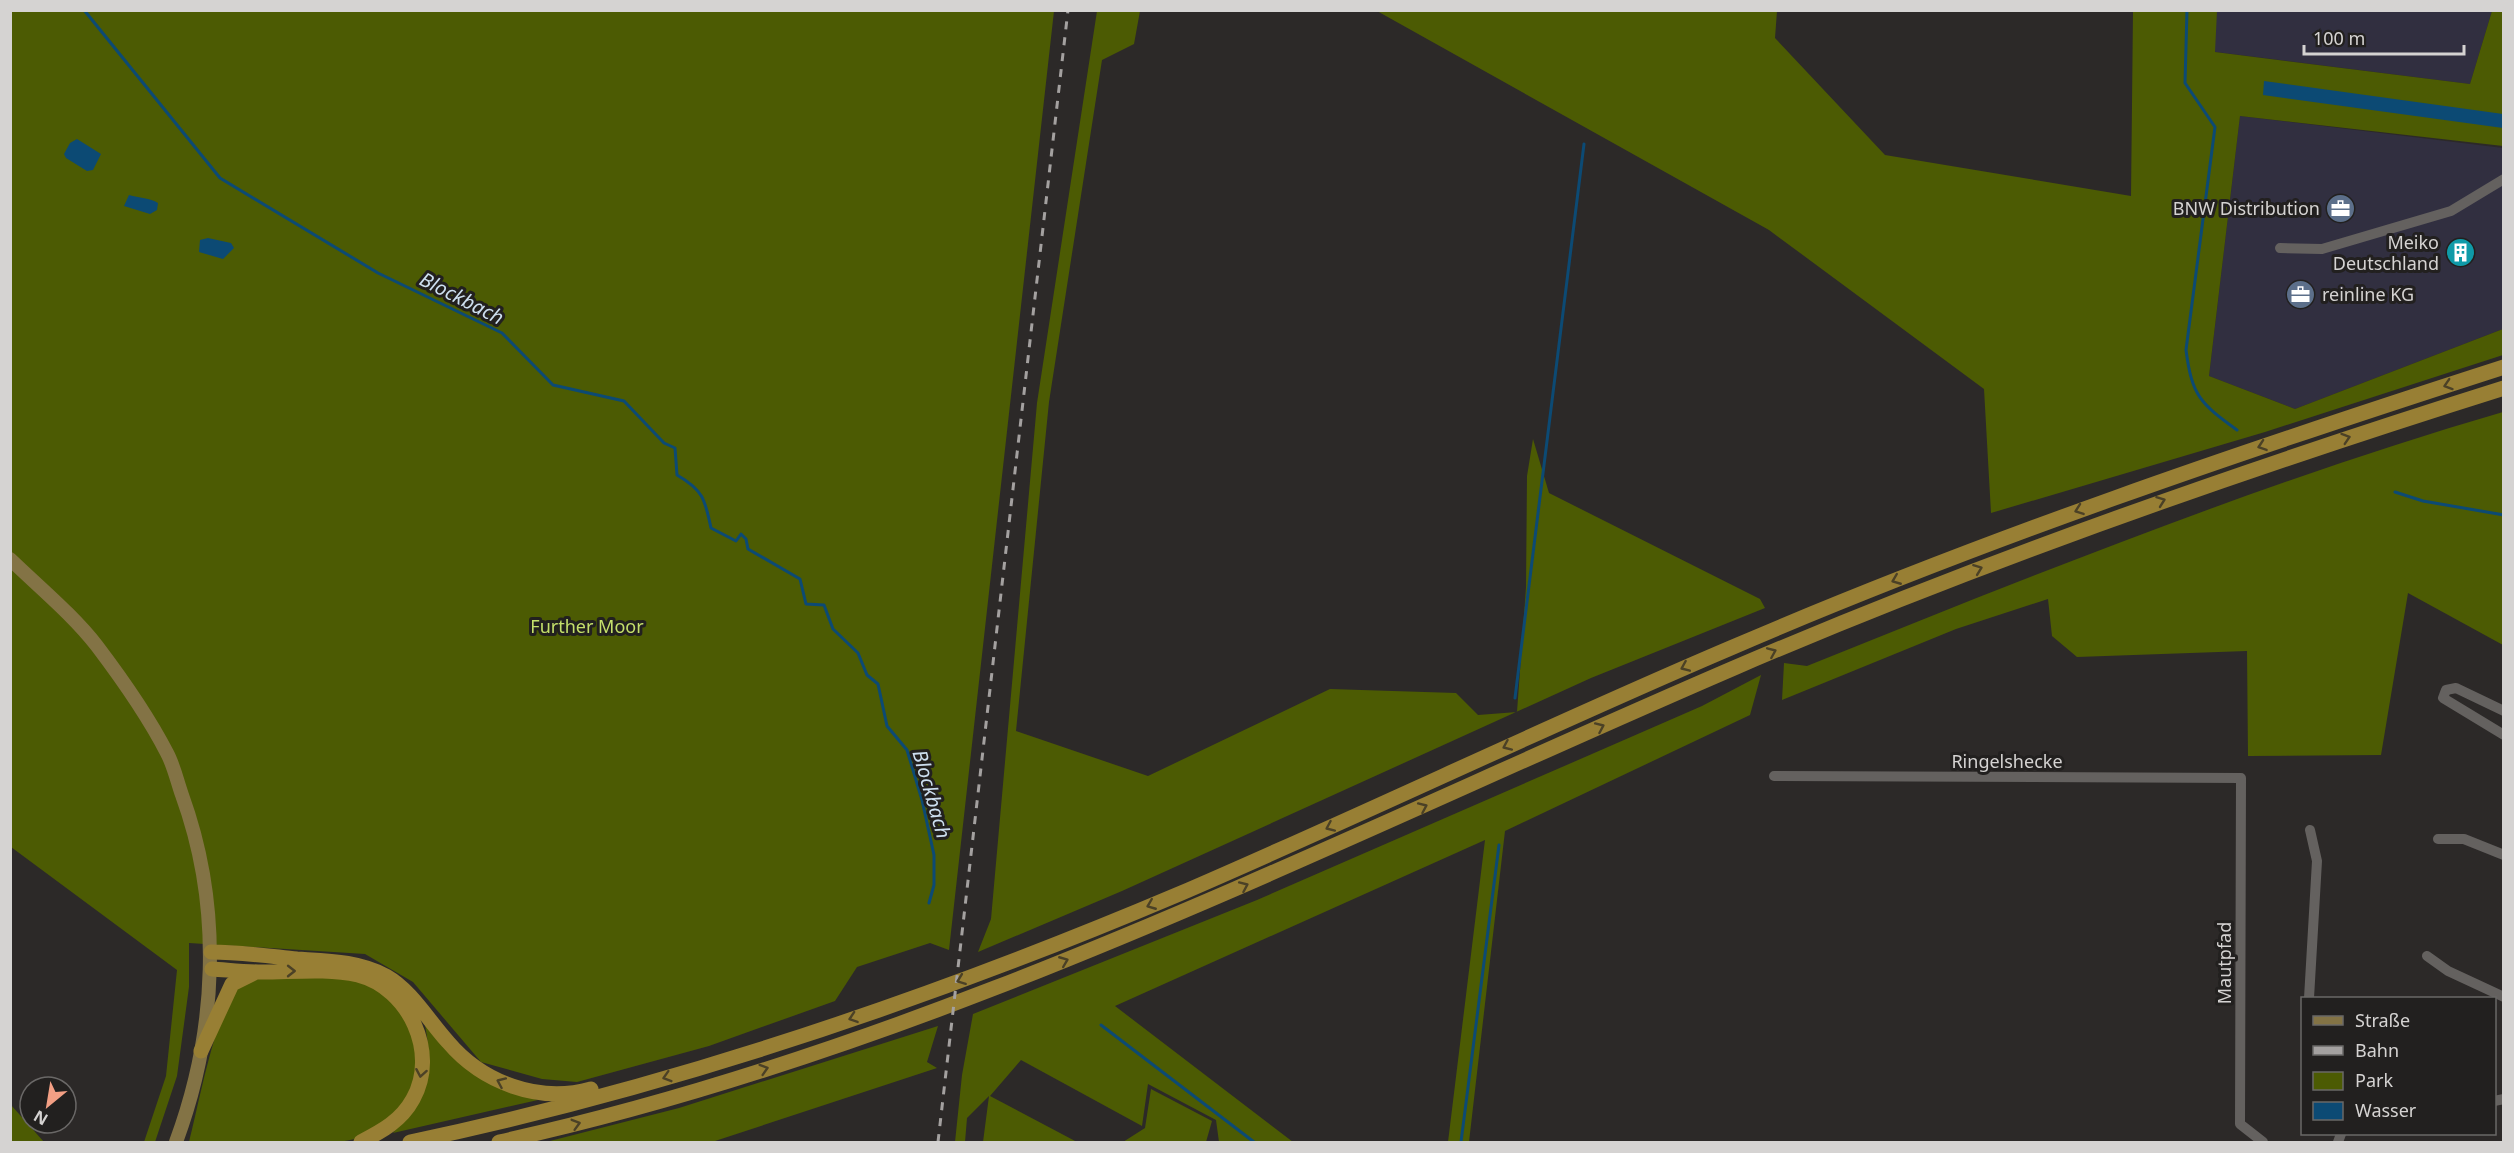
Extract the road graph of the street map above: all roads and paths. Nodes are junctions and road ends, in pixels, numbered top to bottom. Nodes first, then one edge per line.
1 (2504, 179) edge
2 (2280, 248) dead end
3 (2504, 367) edge
4 (2504, 388) edge
5 (10, 559) edge
6 (2504, 711) edge
7 (2504, 735) edge
8 (1774, 776) dead end
9 (2241, 778) joint
10 (2310, 830) dead end
11 (2438, 839) dead end
12 (2504, 855) edge
13 (211, 952) junction
14 (2427, 956) dead end
15 (212, 969) junction
16 (258, 972) junction
17 (2309, 997) edge
18 (2504, 997) edge
19 (201, 1051) junction
20 (641, 1085) junction
21 (545, 1132) junction
22 (2256, 1141) edge
23 (176, 1143) edge
24 (362, 1143) edge
25 (410, 1143) edge
26 (499, 1143) edge
27 (520, 1143) edge

1 - 2 street
3 -> 20 highway
21 -> 4 highway
5 - 13 main road
6 - 7 street
8 - 9 street, Ringelshecke
9 - 22 street, Mautpfad
10 - 17 street
11 - 12 street
13 - 15 main road
20 -> 13 highway
14 - 18 street
15 - 16 highway
15 - 19 main road
16 - 19 highway
16 -> 24 highway
19 - 23 main road
20 - 25 highway
21 - 26 highway
21 - 27 highway

